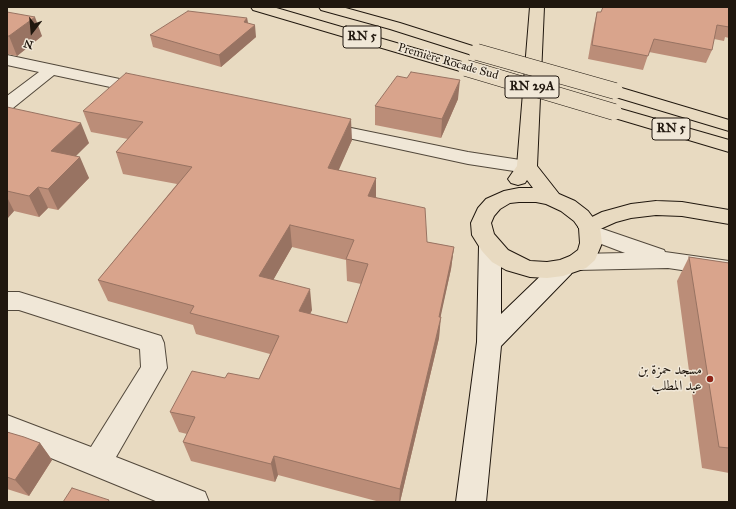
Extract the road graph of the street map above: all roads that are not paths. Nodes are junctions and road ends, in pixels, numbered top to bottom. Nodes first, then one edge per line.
1 (258, 7) edge
2 (326, 7) edge
3 (336, 7) edge
4 (537, 7) edge
5 (395, 26) junction
6 (7, 60) edge
7 (52, 69) junction
8 (160, 92) edge
9 (7, 104) edge
10 (307, 124) edge
11 (729, 126) edge
12 (729, 146) edge
13 (526, 167) junction
14 (504, 198) junction
15 (552, 199) junction
16 (729, 217) edge
17 (590, 230) junction
18 (490, 246) junction
19 (668, 260) junction
20 (570, 265) junction
21 (729, 269) edge
22 (7, 301) edge
23 (489, 342) junction
24 (7, 427) edge
25 (97, 463) junction
26 (194, 502) edge
27 (471, 502) edge

1 - 12 main road, Première Rocade Sud / RN 5, bridge
2 - 5 main road, Première Rocade Sud / RN 5
3 - 5 main road
4 - 13 main road, RN 29A
5 - 11 main road, Première Rocade Sud / RN 5, bridge
6 - 7 street
7 - 8 street
7 - 9 street
10 - 13 street
13 - 14 main road
13 - 15 main road
14 - 15 main road
14 - 18 main road
15 - 17 main road
16 - 17 main road
17 - 19 street
17 - 20 main road
18 - 20 main road
18 - 23 street
19 - 20 street
19 - 21 street
20 - 23 street
22 - 25 street
23 - 27 street
24 - 25 street
25 - 26 street

